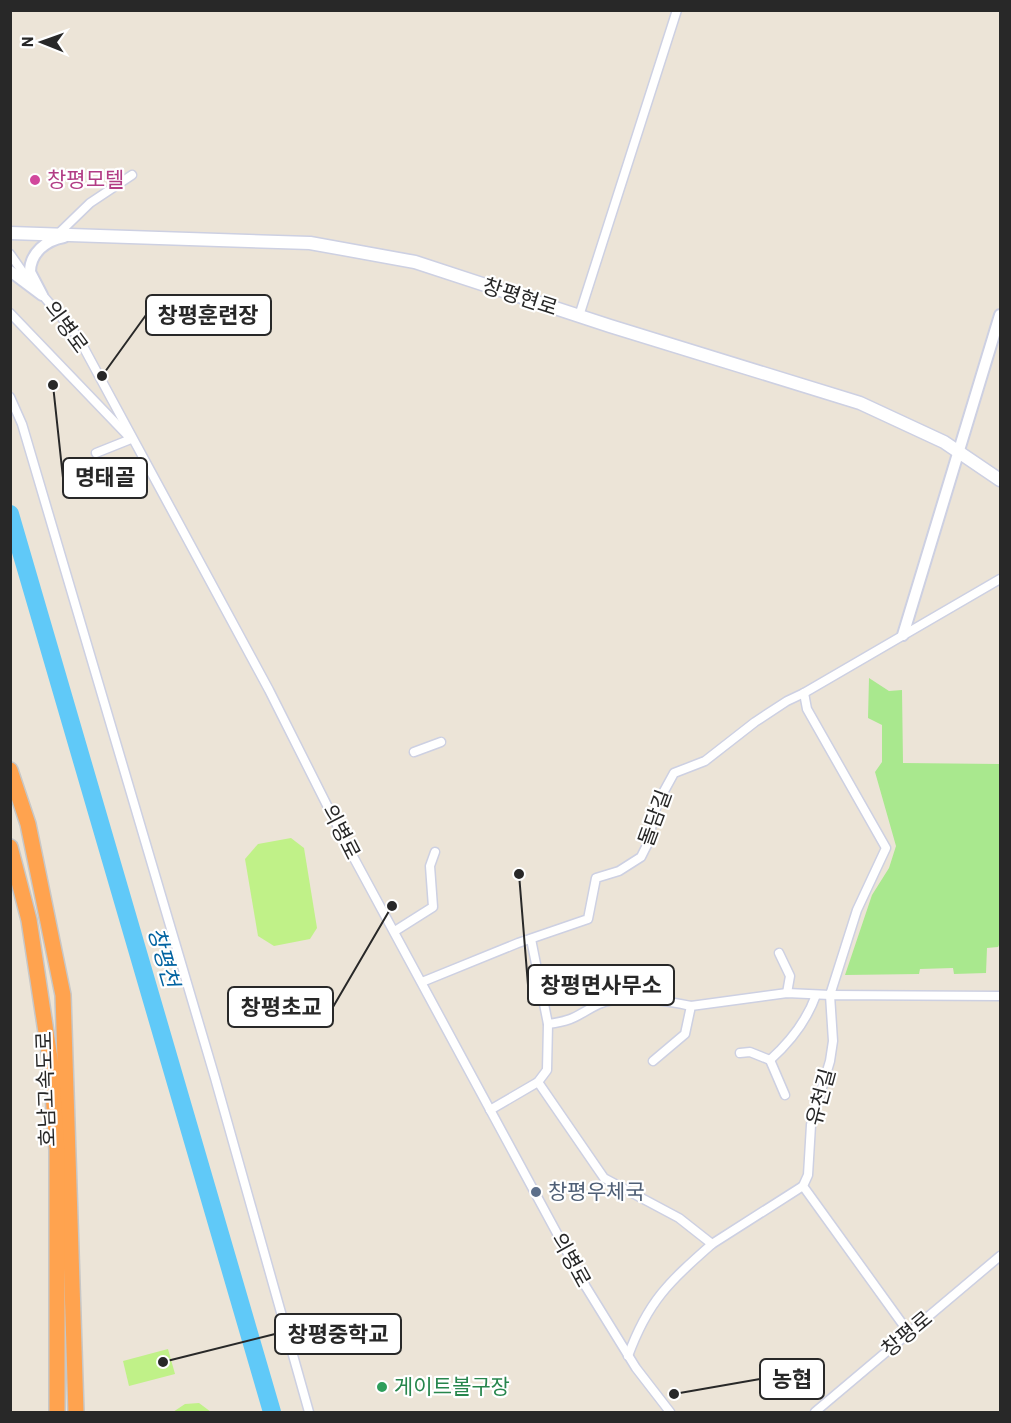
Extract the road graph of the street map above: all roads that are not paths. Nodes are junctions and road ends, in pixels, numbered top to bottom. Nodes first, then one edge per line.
1 (677, 10) edge
2 (132, 175) dead end
3 (10, 233) edge
4 (58, 234) junction
5 (77, 235) junction
6 (10, 254) edge
7 (10, 271) edge
8 (42, 295) junction
9 (10, 313) edge
10 (1000, 315) edge
11 (579, 316) junction
12 (10, 397) edge
13 (130, 439) junction
14 (958, 452) junction
15 (96, 453) dead end
16 (1000, 480) edge
17 (1000, 579) edge
18 (903, 635) junction
19 (804, 693) junction
20 (441, 742) dead end
21 (414, 752) dead end
22 (10, 770) edge
23 (10, 847) edge
24 (435, 852) dead end
25 (395, 931) junction
26 (531, 939) junction
27 (779, 953) dead end
28 (605, 972) dead end
29 (422, 982) junction
30 (787, 993) junction
31 (816, 995) junction
32 (830, 995) junction
33 (1000, 996) edge
34 (601, 1003) junction
35 (691, 1006) junction
36 (548, 1024) junction
37 (740, 1053) dead end
38 (653, 1060) dead end
39 (770, 1060) junction
40 (538, 1082) junction
41 (785, 1095) dead end
42 (490, 1110) junction
43 (803, 1186) junction
44 (712, 1244) junction
45 (1000, 1256) edge
46 (909, 1333) junction
47 (628, 1356) junction
48 (57, 1413) edge
49 (76, 1413) edge
50 (309, 1413) edge
51 (670, 1413) edge
52 (815, 1413) edge

1 - 11 street
2 - 4 street
3 - 4 main road, 창평현로
4 - 5 main road, 창평현로
5 - 8 street
5 - 11 main road, 창평현로
6 - 8 street, 의병로
7 - 8 street
8 - 13 street, 의병로
9 - 13 street
10 - 14 street
11 - 14 main road, 창평현로
12 - 50 street
13 - 15 street
13 - 25 street, 의병로
14 - 16 main road, 창평현로
14 - 18 street
17 - 18 street
18 - 19 street
19 - 26 street, 돌담길
19 - 32 street
20 - 21 street
22 - 49 highway, 호남고속도로
23 - 48 highway, 호남고속도로
24 - 25 street
25 - 29 street, 의병로
26 - 29 street, 돌담길
26 - 36 street
27 - 30 street
28 - 34 street
29 - 42 street, 의병로
30 - 31 street
30 - 35 street
31 - 32 street
31 - 39 street
32 - 33 street
32 - 43 street, 유천길
34 - 35 street
34 - 36 street
35 - 38 street
36 - 40 street
37 - 39 street
39 - 41 street
40 - 42 street
40 - 44 street
42 - 47 street, 의병로
43 - 44 street
43 - 46 street
44 - 47 street
45 - 46 street, 창평로
46 - 52 street, 창평로
47 - 51 street, 의병로

